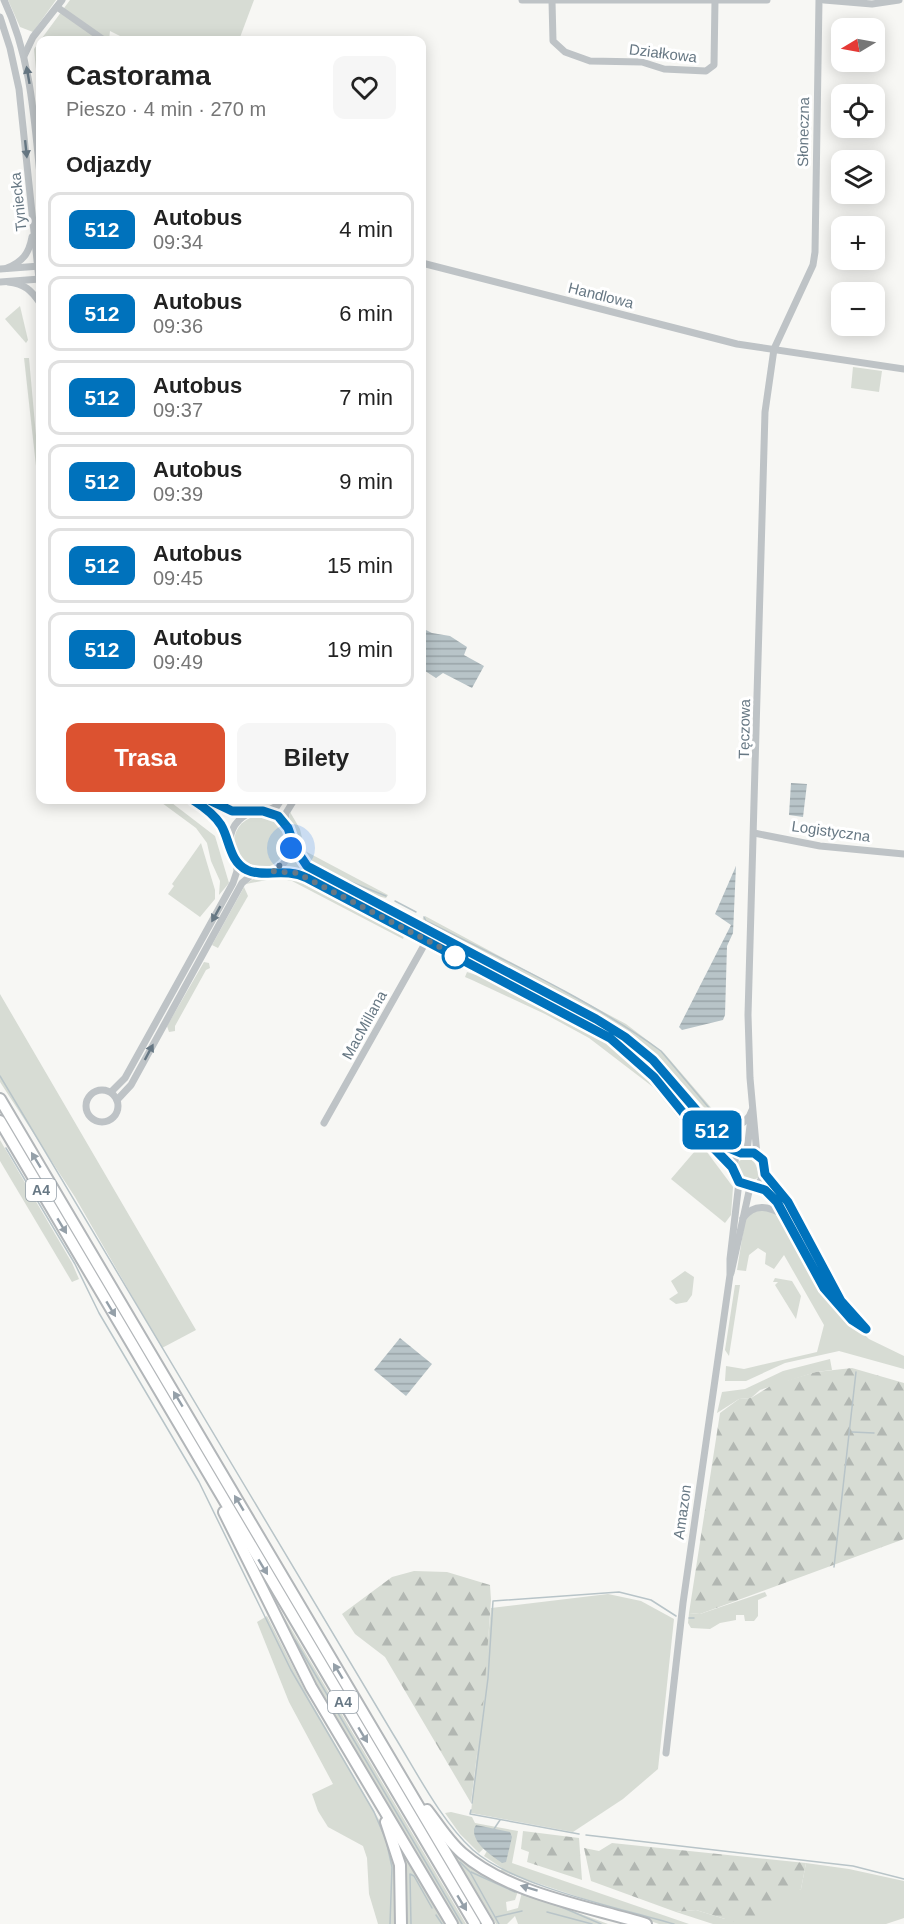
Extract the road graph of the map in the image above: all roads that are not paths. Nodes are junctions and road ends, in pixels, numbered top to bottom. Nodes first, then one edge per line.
1 (4, 0) edge
2 (62, 0) edge
3 (522, 0) edge
4 (715, 0) edge
5 (767, 0) edge
6 (821, 0) edge
7 (899, 0) edge
8 (552, 1) edge
9 (569, 1) edge
10 (57, 7) junction
11 (0, 17) edge
12 (19, 36) junction
13 (98, 36) edge
14 (33, 38) junction
15 (24, 56) junction
16 (36, 145) edge
17 (34, 228) junction
18 (36, 243) edge
19 (426, 264) edge
20 (813, 264) joint
21 (36, 266) edge
22 (3, 269) edge
23 (36, 279) edge
24 (4, 282) edge
25 (36, 299) edge
26 (774, 349) junction
27 (904, 369) edge
28 (198, 804) edge
29 (216, 804) edge
30 (278, 804) edge
31 (292, 804) edge
32 (254, 811) junction
33 (267, 811) junction
34 (286, 824) junction
35 (754, 833) junction
36 (291, 841) junction
37 (230, 847) junction
38 (904, 854) edge
39 (236, 861) junction
40 (272, 871) junction
41 (255, 872) junction
42 (427, 940) junction
43 (195, 952) junction
44 (202, 957) junction
45 (156, 1031) junction
46 (111, 1092) junction
47 (0, 1100) edge
48 (117, 1100) junction
49 (752, 1112) junction
50 (0, 1121) edge
51 (324, 1123) dead end
52 (708, 1126) junction
53 (744, 1152) junction
54 (757, 1155) junction
55 (732, 1167) junction
56 (739, 1182) junction
57 (750, 1187) junction
58 (785, 1215) dead end
59 (741, 1220) junction
60 (730, 1275) junction
61 (212, 1480) junction
62 (666, 1753) dead end
63 (400, 1775) junction
64 (366, 1781) junction
65 (584, 1906) junction
66 (401, 1924) edge
67 (452, 1924) edge
68 (475, 1924) edge
69 (488, 1924) edge
70 (620, 1924) edge
71 (646, 1924) edge

1 - 12 street, Tyniecka
2 - 10 street
3 - 8 street
4 - 5 street
4 - 8 street, Działkowa
4 - 9 street
6 - 7 street
6 - 20 street, Słoneczna
8 - 9 street
10 - 13 street
10 - 14 street
11 -> 17 street, Tyniecka
12 - 14 street
12 - 15 street, Tyniecka
14 - 15 street
16 -> 15 street, Tyniecka
17 - 18 street, Tyniecka
17 - 22 street
19 - 26 street, Handlowa
20 - 26 street, Tęczowa
21 - 22 street
23 - 24 street
24 - 25 street
26 - 27 street, Handlowa
26 - 35 street, Tęczowa
28 - 37 street
29 - 32 street
30 - 33 street
31 - 34 street
32 - 33 street
32 - 37 street
33 - 34 street
34 - 36 street
35 - 38 street, Logistyczna
35 - 49 street, Tęczowa
36 - 40 street
36 - 52 street
37 - 39 street
39 - 41 street
39 -> 43 street
40 - 41 street
40 - 42 street
41 - 44 street
42 - 51 street, MacMillana
42 - 55 street
43 - 44 street
43 - 45 street
44 - 45 street
45 - 46 street
48 -> 45 street
46 - 48 street
46 - 48 street
63 -> 47 highway, A4
49 - 52 street
49 - 53 street
49 - 54 street, Tęczowa
50 -> 61 highway, A4
52 - 53 street
53 - 54 street
53 - 55 street
54 - 57 street
55 - 56 street
56 - 57 street
56 - 60 street, Amazon
57 - 59 street, Amazon
58 - 59 street
59 - 60 street, Amazon
60 - 62 street, Amazon
61 - 64 highway
61 -> 68 highway, A4
65 -> 63 highway
63 - 69 highway, A4
64 - 66 highway
64 - 67 highway
65 - 70 highway
65 - 71 highway

